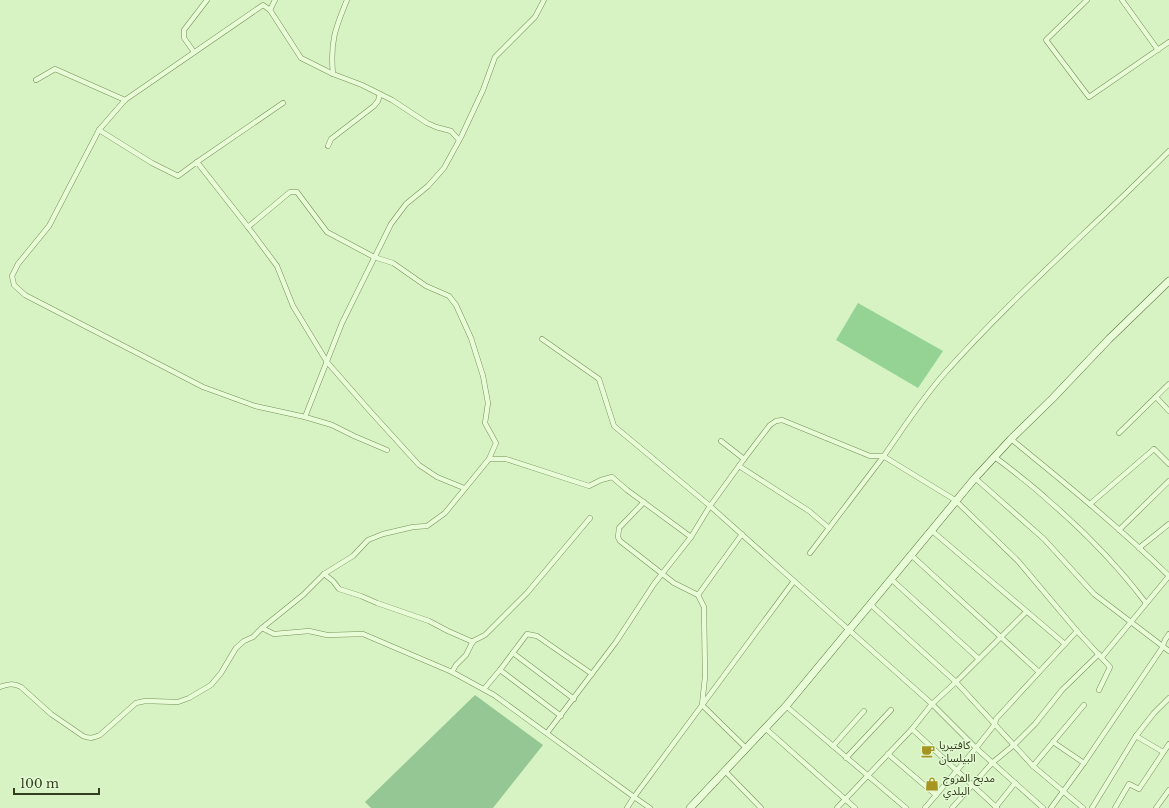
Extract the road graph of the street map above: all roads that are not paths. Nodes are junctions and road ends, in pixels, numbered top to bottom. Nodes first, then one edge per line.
1 (207, 0) edge
2 (275, 0) edge
3 (347, 0) edge
4 (544, 0) edge
5 (1087, 0) edge
6 (1122, 0) edge
7 (270, 10) junction
8 (1169, 42) edge
9 (1158, 50) junction
10 (194, 52) junction
11 (333, 74) junction
12 (36, 80) dead end
13 (380, 94) junction
14 (125, 100) junction
15 (283, 103) dead end
16 (99, 130) junction
17 (459, 140) junction
18 (328, 146) dead end
19 (1169, 151) edge
20 (197, 162) junction
21 (248, 227) junction
22 (374, 256) junction
23 (1169, 281) edge
24 (542, 338) dead end
25 (327, 362) junction
26 (1169, 384) edge
27 (1156, 397) junction
28 (1169, 411) edge
29 (305, 417) junction
30 (1119, 433) dead end
31 (1011, 439) junction
32 (721, 441) dead end
33 (387, 450) dead end
34 (883, 456) junction
35 (994, 457) junction
36 (489, 459) junction
37 (744, 459) junction
38 (1169, 464) edge
39 (739, 466) junction
40 (975, 478) junction
41 (1169, 481) edge
42 (464, 488) junction
43 (956, 500) junction
44 (644, 502) junction
45 (1090, 504) junction
46 (710, 506) junction
47 (590, 518) dead end
48 (1169, 524) edge
49 (828, 528) junction
50 (931, 530) junction
51 (1120, 530) junction
52 (742, 534) junction
53 (691, 537) junction
54 (1139, 548) junction
55 (810, 553) dead end
56 (911, 555) junction
57 (662, 573) junction
58 (324, 574) junction
59 (1169, 576) edge
60 (891, 579) junction
61 (794, 581) junction
62 (698, 595) junction
63 (1146, 603) junction
64 (870, 604) junction
65 (1026, 612) junction
66 (1130, 622) junction
67 (262, 628) junction
68 (849, 630) junction
69 (1077, 631) junction
70 (1169, 634) edge
71 (1001, 637) junction
72 (473, 642) junction
73 (1065, 644) junction
74 (1163, 646) junction
75 (1169, 651) edge
76 (513, 654) junction
77 (1100, 656) junction
78 (979, 659) junction
79 (500, 670) junction
80 (452, 672) junction
81 (1039, 672) junction
82 (592, 674) junction
83 (956, 682) junction
84 (0, 687) edge
85 (484, 689) junction
86 (1099, 690) dead end
87 (1169, 698) edge
88 (574, 699) junction
89 (932, 704) junction
90 (702, 705) junction
91 (1084, 705) dead end
92 (786, 706) junction
93 (891, 710) dead end
94 (864, 711) dead end
95 (561, 716) junction
96 (995, 724) junction
97 (765, 728) junction
98 (912, 729) junction
99 (547, 733) junction
100 (1136, 736) junction
101 (1053, 742) junction
102 (1169, 744) edge
103 (1014, 745) junction
104 (832, 746) junction
105 (746, 748) junction
106 (976, 748) junction
107 (1163, 752) junction
108 (888, 754) junction
109 (846, 758) junction
110 (992, 763) junction
111 (1084, 763) junction
112 (1033, 766) junction
113 (725, 771) junction
114 (956, 772) junction
115 (868, 776) junction
116 (1015, 783) junction
117 (972, 785) junction
118 (1169, 790) edge
119 (1063, 792) junction
120 (936, 795) junction
121 (634, 797) junction
122 (846, 799) junction
123 (627, 808) edge
124 (650, 808) edge
125 (690, 808) edge
126 (762, 808) edge
127 (838, 808) edge
128 (855, 808) edge
129 (906, 808) edge
130 (925, 808) edge
131 (952, 808) edge
132 (996, 808) edge
133 (1043, 808) edge
134 (1051, 808) edge
135 (1083, 808) edge
136 (1092, 808) edge
137 (1114, 808) edge
138 (1156, 808) edge

1 - 10 street
2 - 7 street
3 - 11 street
4 - 17 street
5 - 9 street
6 - 9 street
7 - 10 street
7 - 11 street
8 - 9 street
10 - 14 street
11 - 13 street
12 - 14 street
13 - 17 street
13 - 18 street
14 - 16 street
15 - 20 street
16 - 20 street
16 - 29 street
17 - 22 street
19 - 34 street
20 - 21 street
21 - 22 street
21 - 25 street
22 - 25 street
22 - 36 street
23 - 31 street
24 - 46 street
25 - 29 street
25 - 42 street
26 - 27 street
27 - 28 street
27 - 30 street
29 - 33 street
31 - 35 street
31 - 45 street
32 - 37 street
34 - 37 street
34 - 43 street
34 - 49 street
35 - 40 street
35 - 63 street
36 - 42 street
36 - 44 street
37 - 39 street
38 - 45 street
39 - 46 street
39 - 49 street
40 - 43 street
40 - 66 street
41 - 51 street
42 - 58 street
43 - 50 street
43 - 69 street
44 - 53 street
44 - 57 street
45 - 51 street
46 - 52 street
46 - 53 street
47 - 72 street
48 - 54 street
49 - 55 street
50 - 56 street
50 - 65 street
51 - 54 street
52 - 61 street
52 - 62 street
53 - 57 street
54 - 59 street
56 - 60 street
56 - 71 street
57 - 62 street
57 - 82 street
58 - 67 street
58 - 72 street
59 - 63 street
60 - 64 street
60 - 78 street
61 - 68 street
61 - 90 street
62 - 90 street
63 - 66 street
64 - 68 street
64 - 83 street
65 - 71 street
65 - 73 street
66 - 74 street
66 - 77 street
67 - 80 street
67 - 84 street
68 - 89 street
68 - 92 street
69 - 73 street
69 - 77 street
70 - 74 street
71 - 78 street
71 - 81 street
72 - 80 street
73 - 81 street
74 - 75 street
74 - 111 street
76 - 79 street
76 - 82 street
76 - 88 street
77 - 86 street
77 - 103 street
78 - 83 street
79 - 85 street
79 - 95 street
80 - 85 street
81 - 96 street
82 - 88 street
83 - 89 street
83 - 96 street
85 - 99 street
87 - 100 street
88 - 95 street
89 - 98 street
89 - 106 street
90 - 105 street
90 - 121 street
91 - 101 street
92 - 97 street
92 - 104 street
93 - 109 street
94 - 104 street
95 - 99 street
96 - 103 street
96 - 106 street
97 - 105 street
97 - 122 street
98 - 108 street
98 - 114 street
99 - 121 street
100 - 107 street
100 - 136 street
101 - 111 street
101 - 112 street
102 - 107 street
103 - 110 street
103 - 112 street
104 - 109 street
105 - 113 street
106 - 110 street
106 - 114 street
107 - 137 street
108 - 115 street
108 - 120 street
109 - 115 street
110 - 116 street
110 - 117 street
111 - 119 street
112 - 119 street
113 - 125 street
113 - 126 street
114 - 117 street
114 - 120 street
115 - 122 street
115 - 129 street
116 - 132 street
116 - 133 street
117 - 131 street
117 - 132 street
118 - 138 street
119 - 134 street
119 - 135 street
120 - 130 street
121 - 123 street
121 - 124 street
122 - 127 street
122 - 128 street

